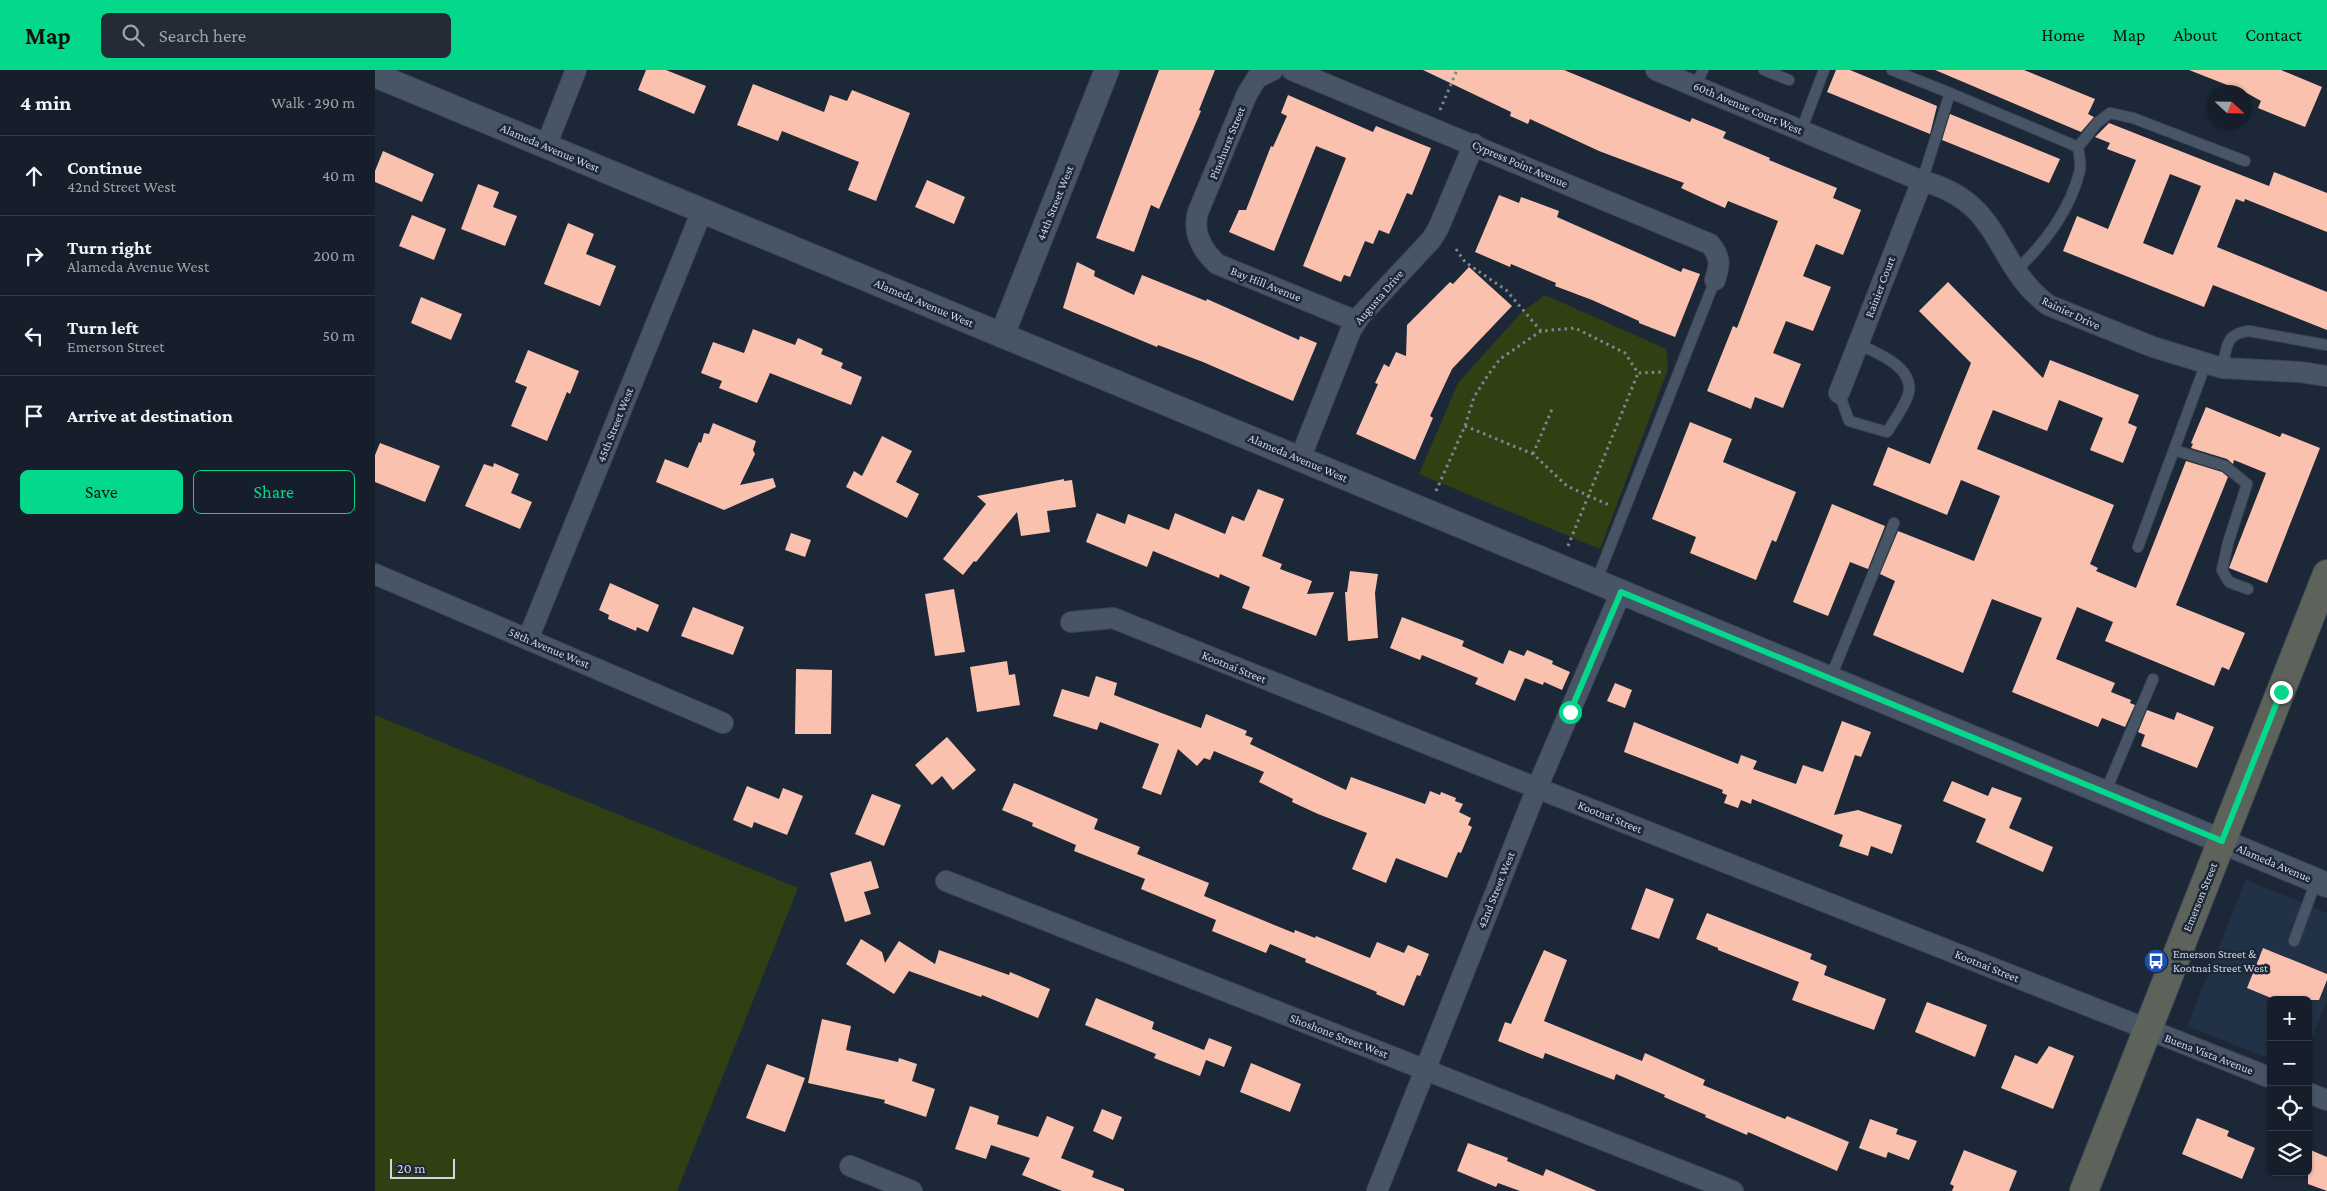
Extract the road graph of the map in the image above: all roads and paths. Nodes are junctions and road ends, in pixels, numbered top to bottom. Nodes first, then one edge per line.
1 (576, 70) edge
2 (1107, 70) edge
3 (1273, 70) edge
4 (1292, 70) edge
5 (1457, 70) edge
6 (1657, 70) edge
7 (1764, 70) edge
8 (1824, 70) edge
9 (1893, 70) edge
10 (375, 75) edge
11 (1699, 78) edge
12 (1789, 80) dead end
13 (1950, 93) junction
14 (1440, 110) dead end
15 (1806, 133) junction
16 (1474, 144) junction
17 (546, 146) junction
18 (2078, 147) junction
19 (2245, 161) dead end
20 (1922, 181) junction
21 (702, 211) junction
22 (1197, 227) joint
23 (1456, 249) dead end
24 (2017, 269) junction
25 (1715, 280) joint
26 (1356, 321) junction
27 (1541, 331) junction
28 (1002, 335) junction
29 (1858, 344) junction
30 (2327, 345) edge
31 (2214, 365) junction
32 (1638, 372) junction
33 (1668, 372) dead end
34 (2327, 376) edge
35 (1839, 393) joint
36 (1553, 409) dead end
37 (1465, 426) junction
38 (2174, 450) junction
39 (1533, 454) junction
40 (1300, 459) junction
41 (1589, 495) junction
42 (1427, 512) junction
43 (1624, 512) junction
44 (1894, 522) dead end
45 (2138, 548) dead end
46 (1560, 567) junction
47 (375, 574) edge
48 (2327, 574) edge
49 (1596, 582) junction
50 (2248, 589) dead end
51 (1621, 592) junction
52 (1071, 622) dead end
53 (528, 639) junction
54 (1830, 679) junction
55 (2153, 679) dead end
56 (723, 723) dead end
57 (1537, 788) junction
58 (2105, 793) junction
59 (2222, 841) junction
60 (946, 881) dead end
61 (2321, 883) edge
62 (2294, 941) dead end
63 (2147, 1030) junction
64 (1424, 1070) junction
65 (2267, 1076) edge
66 (2312, 1094) edge
67 (2327, 1100) edge
68 (850, 1166) dead end
69 (912, 1191) edge
70 (1377, 1191) edge
71 (1733, 1191) edge
72 (2084, 1191) edge

1 - 17 street
2 - 28 street, 44th Street West
3 - 22 street, Pinehurst Street
4 - 16 street, Cypress Point Avenue
5 - 14 path
6 - 11 street, 60th Avenue Court West
7 - 12 lane
8 - 15 lane
9 - 13 lane
10 - 17 street, Alameda Avenue West
11 - 15 street, 60th Avenue Court West
13 - 18 lane
13 - 20 lane
15 - 20 street, Rainier Drive
16 - 25 street, Cypress Point Avenue
16 - 26 street, Augusta Drive
17 - 21 street, Alameda Avenue West
18 - 19 lane
18 - 24 lane
20 - 24 street, Rainier Drive
20 - 29 street, Rainier Court
21 - 28 street, Alameda Avenue West
21 - 53 street, 45th Street West
22 - 26 street, Bay Hill Avenue
23 - 27 path
24 - 31 street, Rainier Drive
25 - 43 lane
26 - 40 street, Augusta Drive
27 - 32 path
27 - 37 path
28 - 40 street, Alameda Avenue West
29 - 35 street, Rainier Court
29 - 35 lane
30 - 31 lane
31 - 34 street, Rainier Drive
31 - 38 lane
32 - 33 path
32 - 41 path
36 - 39 path
37 - 39 path
37 - 42 path
38 - 45 lane
38 - 50 lane
39 - 41 path
40 - 42 street, Alameda Avenue West
41 - 43 path
41 - 46 path
42 - 46 street, Alameda Avenue West
43 - 49 lane
44 - 54 lane
46 - 49 street, Alameda Avenue West
47 - 53 street, 58th Avenue West
48 - 59 main road, Emerson Street
49 - 51 street, Alameda Avenue West
51 - 54 street, Alameda Avenue West
51 - 57 street, 42nd Street West
52 - 57 street, Kootnai Street
53 - 56 street, 58th Avenue West
54 - 58 street, Alameda Avenue West
55 - 58 lane
57 - 63 street, Kootnai Street
57 - 64 street, 42nd Street West
58 - 59 street, Alameda Avenue West
59 - 61 street, Alameda Avenue
59 - 63 main road, Emerson Street
60 - 64 street, Shoshone Street West
61 - 62 lane
63 - 65 street, Buena Vista Avenue
63 - 72 main road, Emerson Street
64 - 70 street, 42nd Street West
64 - 71 street, Shoshone Street West
66 - 67 street
68 - 69 street

